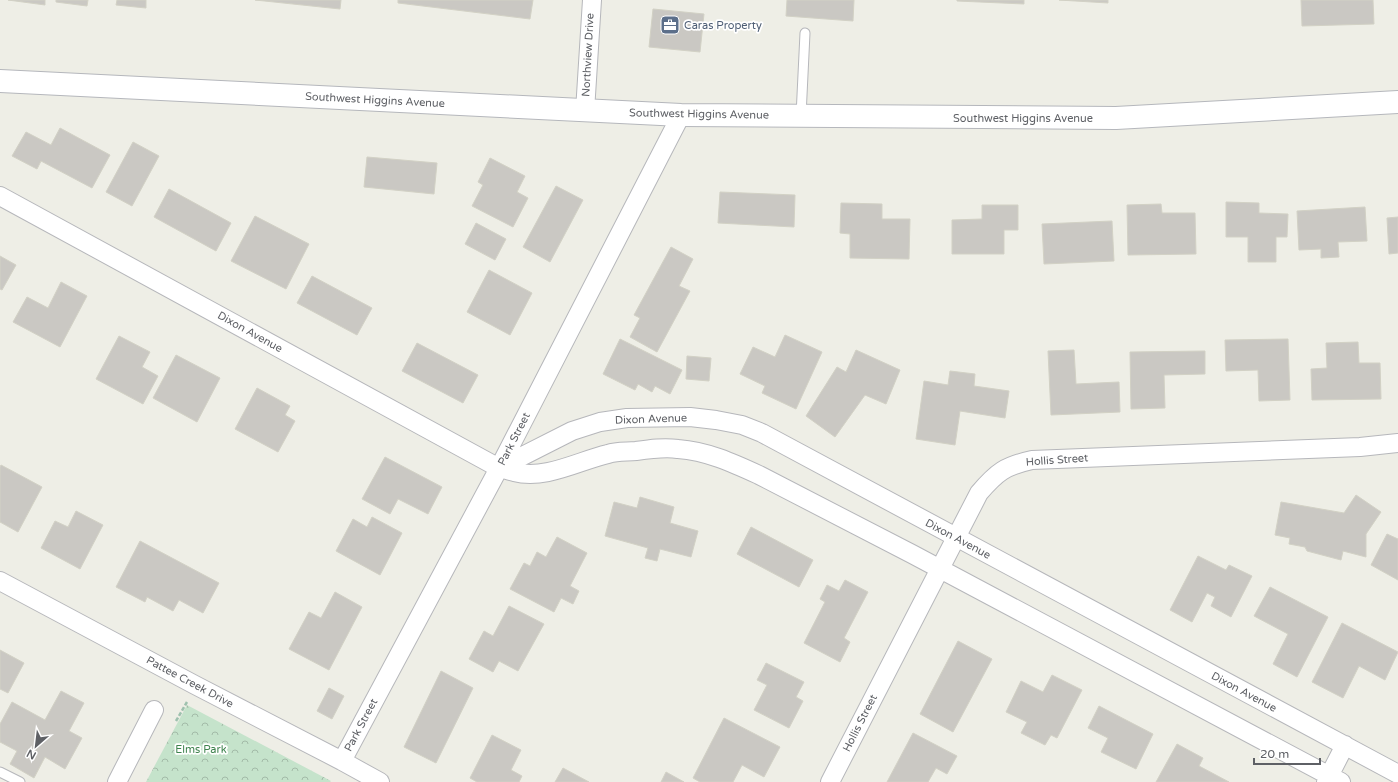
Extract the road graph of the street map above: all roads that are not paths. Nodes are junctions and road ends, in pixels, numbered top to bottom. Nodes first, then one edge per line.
1 (592, 0) edge
2 (804, 33) dead end
3 (0, 81) edge
4 (1398, 102) edge
5 (585, 111) junction
6 (681, 115) junction
7 (801, 116) junction
8 (0, 196) edge
9 (1398, 443) edge
10 (499, 468) junction
11 (956, 538) junction
12 (940, 569) junction
13 (0, 581) edge
14 (154, 710) dead end
15 (1345, 745) junction
16 (342, 761) junction
17 (0, 772) edge
18 (1398, 774) edge
19 (1332, 780) edge
20 (20, 782) edge
21 (117, 782) edge
22 (380, 782) edge
23 (830, 782) edge

1 - 5 street, Northview Drive
2 - 7 lane
3 - 5 main road, Southwest Higgins Avenue
4 - 7 main road, Southwest Higgins Avenue
5 - 6 main road, Southwest Higgins Avenue
6 - 7 main road, Southwest Higgins Avenue
6 - 10 street, Park Street
8 - 10 street, Dixon Avenue
9 - 11 street, Hollis Street
10 - 11 street, Dixon Avenue
10 - 12 street, Dixon Avenue
10 - 16 street, Park Street
11 - 12 street, Hollis Street
11 - 15 street, Dixon Avenue
12 - 19 street, Dixon Avenue
12 - 23 street, Hollis Street
13 - 16 street, Pattee Creek Drive
14 - 21 street
15 - 18 street, Dixon Avenue
15 - 19 street
16 - 22 street, Pattee Creek Drive
17 - 20 lane

